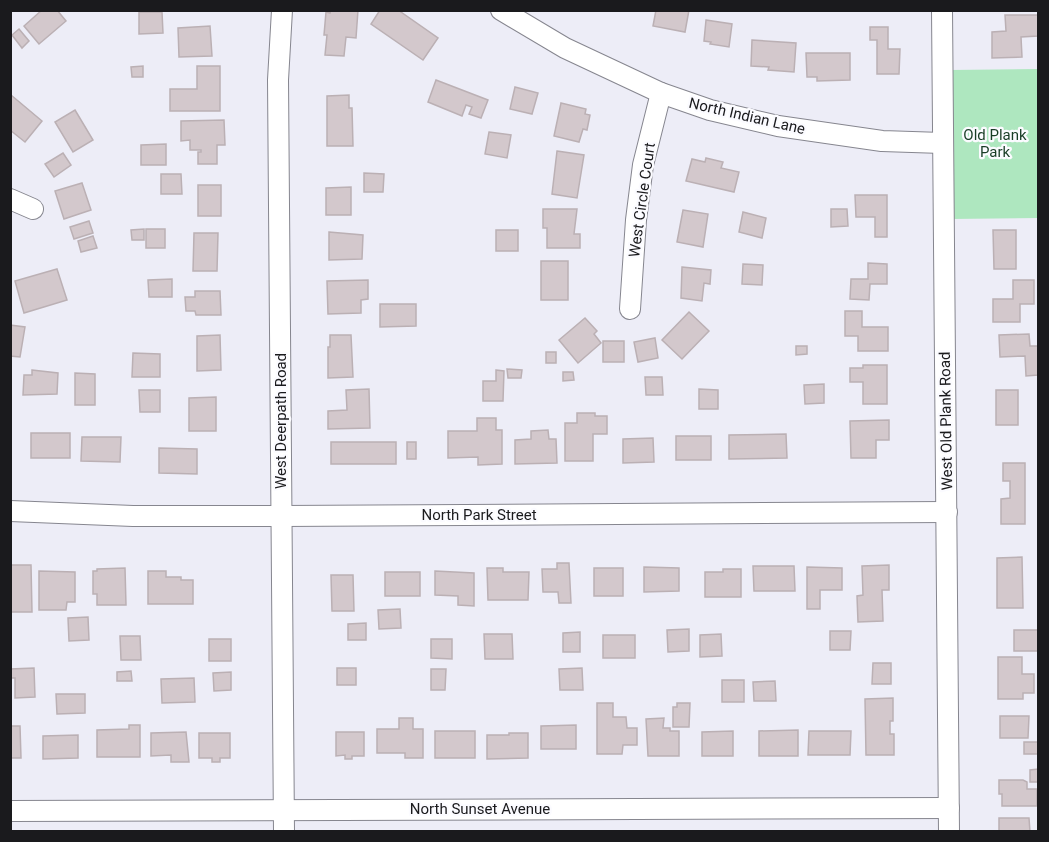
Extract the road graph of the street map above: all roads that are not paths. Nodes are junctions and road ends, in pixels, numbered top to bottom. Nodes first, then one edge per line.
1 (282, 10) edge
2 (501, 10) edge
3 (942, 10) edge
4 (661, 93) junction
5 (942, 143) junction
6 (10, 199) edge
7 (33, 209) dead end
8 (630, 309) dead end
9 (10, 511) edge
10 (948, 512) junction
11 (282, 516) junction
12 (949, 808) junction
13 (284, 810) junction
14 (10, 811) edge
15 (284, 831) edge
16 (949, 831) edge

1 - 11 street, West Deerpath Road
2 - 4 street, North Indian Lane
3 - 5 street, West Old Plank Road
4 - 5 street, North Indian Lane
4 - 8 street, West Circle Court
5 - 10 street, West Old Plank Road
6 - 7 street
9 - 11 street, North Park Street
10 - 11 street, North Park Street
10 - 12 street, West Old Plank Road
11 - 13 street, West Deerpath Road
12 - 13 street, North Sunset Avenue
12 - 16 street, West Old Plank Road
13 - 14 street, North Sunset Avenue
13 - 15 street, West Deerpath Road

